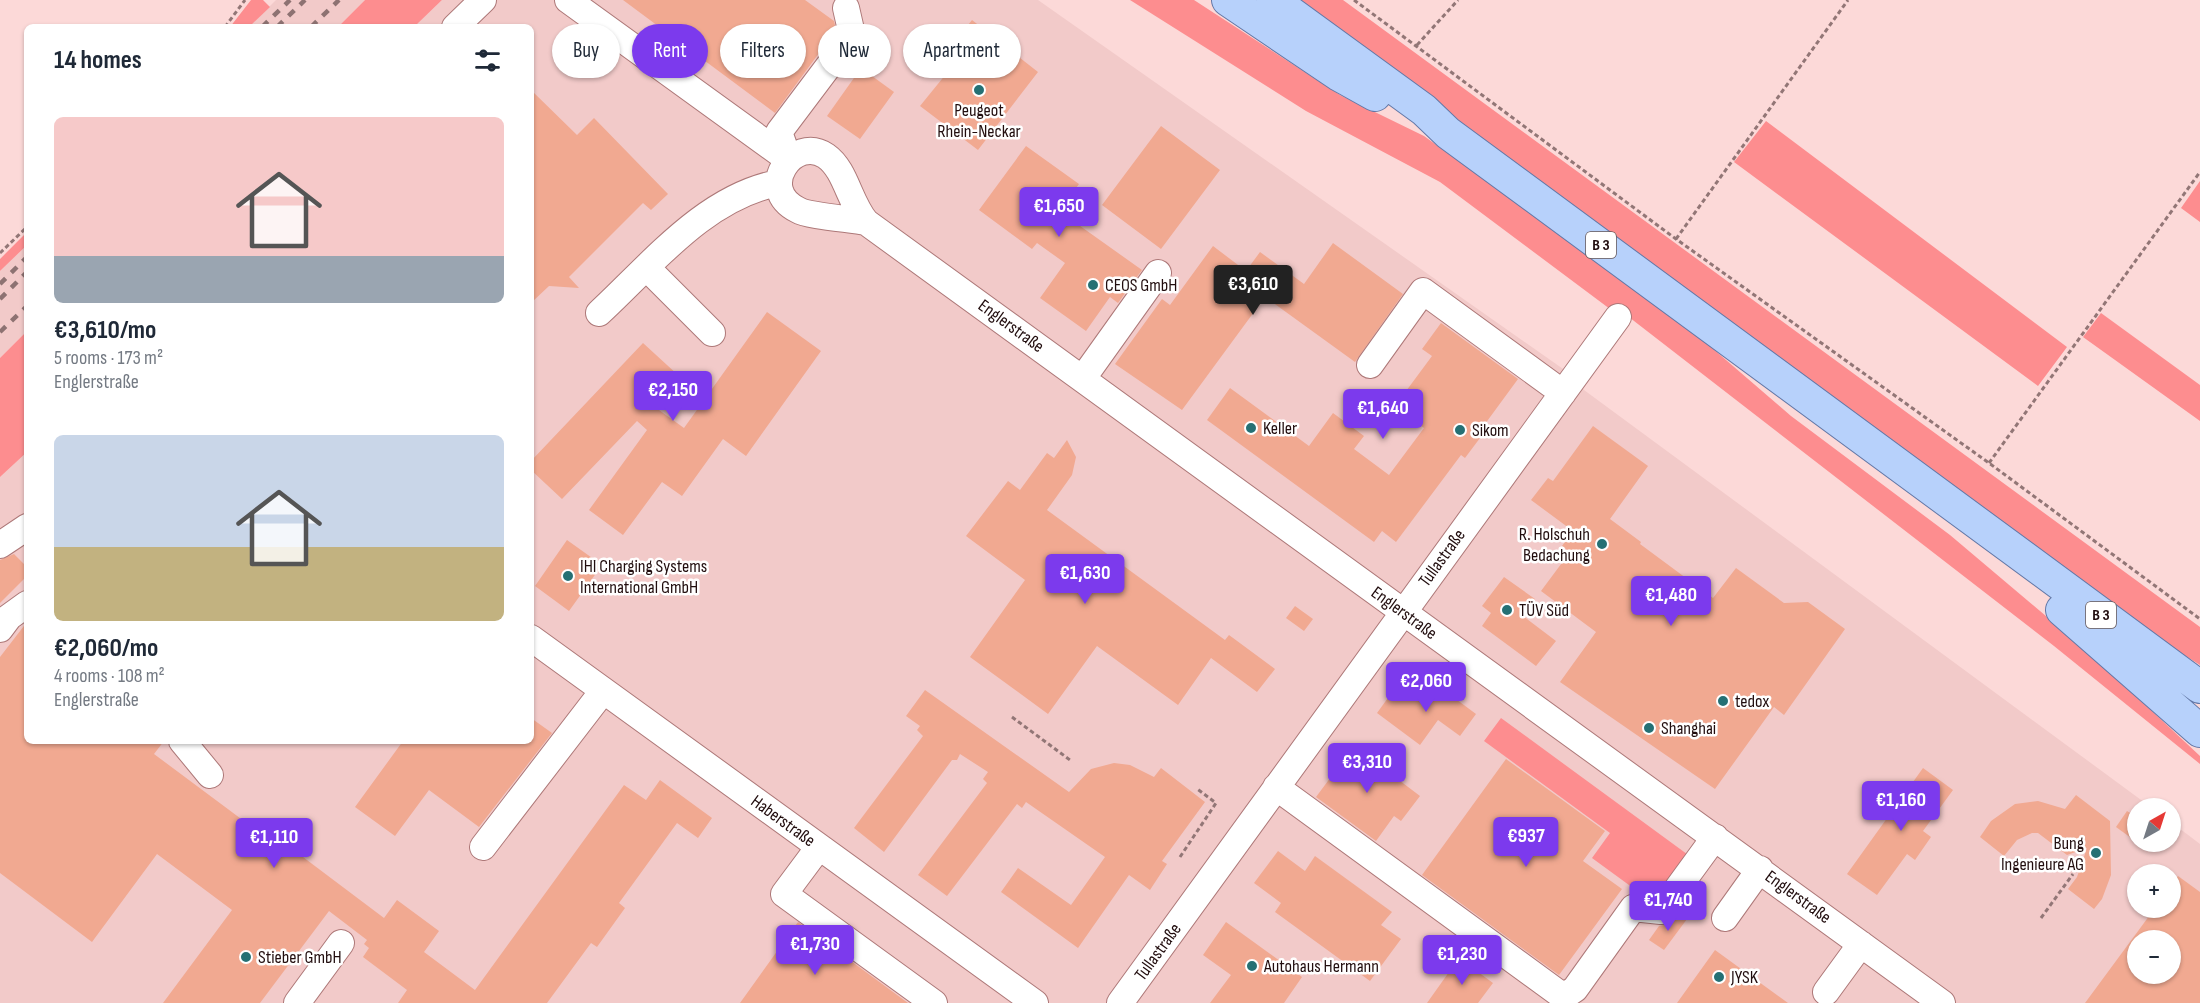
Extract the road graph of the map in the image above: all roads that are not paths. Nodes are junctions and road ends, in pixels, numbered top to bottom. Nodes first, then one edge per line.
1 (483, 0) edge
2 (568, 0) edge
3 (1228, 0) edge
4 (1273, 0) edge
5 (846, 8) dead end
6 (458, 24) edge
7 (1448, 133) junction
8 (789, 160) junction
9 (778, 183) junction
10 (866, 222) junction
11 (647, 268) junction
12 (1158, 273) dead end
13 (599, 313) dead end
14 (1618, 317) dead end
15 (712, 333) dead end
16 (1370, 365) dead end
17 (1083, 378) junction
18 (1563, 393) junction
19 (24, 529) edge
20 (2003, 543) junction
21 (0, 545) edge
22 (24, 606) edge
23 (1403, 612) junction
24 (0, 629) edge
25 (534, 640) edge
26 (2200, 687) edge
27 (603, 691) junction
28 (2200, 731) edge
29 (184, 744) edge
30 (210, 775) dead end
31 (1276, 787) junction
32 (1715, 837) junction
33 (483, 847) dead end
34 (819, 847) junction
35 (1761, 869) junction
36 (1725, 918) dead end
37 (341, 943) dead end
38 (1861, 944) junction
39 (1826, 992) dead end
40 (297, 1003) edge
41 (934, 1003) edge
42 (1035, 1003) edge
43 (1120, 1003) edge
44 (1942, 1003) edge

1 - 6 street
2 - 8 street
3 - 7 main road, B 3
4 - 7 main road, B 3
5 - 8 street
7 - 20 main road, B 3
8 - 9 street
8 - 10 street, Englerstraße
9 - 10 street, Englerstraße
9 - 11 street
10 - 17 street, Englerstraße
11 - 13 street
11 - 15 street
12 - 17 street
14 - 18 street, Tullastraße
16 - 18 street
17 - 23 street, Englerstraße
18 - 23 street, Tullastraße
19 - 21 street
20 - 26 main road, B 3
20 - 28 main road
22 - 24 street
23 - 31 street, Tullastraße
23 - 32 street, Englerstraße
25 - 27 street, Haberstraße
27 - 33 street
27 - 34 street, Haberstraße
29 - 30 street
31 - 32 street
31 - 43 street, Tullastraße
32 - 35 street, Englerstraße
34 - 41 street
34 - 42 street, Haberstraße
35 - 36 street
35 - 38 street, Englerstraße
37 - 40 street
38 - 39 street
38 - 44 street, Englerstraße

